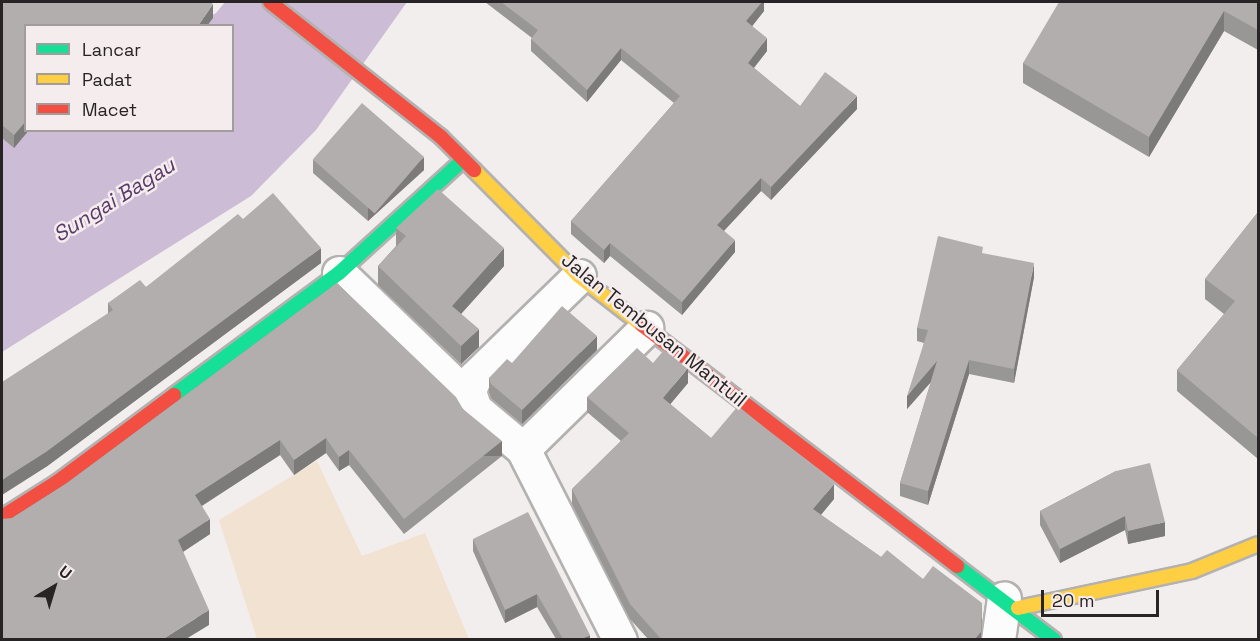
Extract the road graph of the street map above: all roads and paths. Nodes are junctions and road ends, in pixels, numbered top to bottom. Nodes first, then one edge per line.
1 (270, 2) edge
2 (463, 160) junction
3 (339, 273) junction
4 (579, 276) junction
5 (646, 328) junction
6 (470, 399) junction
7 (523, 449) junction
8 (2, 517) edge
9 (1258, 543) edge
10 (1011, 603) junction
11 (620, 639) edge
12 (998, 639) edge
13 (1054, 639) edge

1 - 2 street, Jalan Tembusan Mantuil
2 - 3 street
2 - 4 street, Jalan Tembusan Mantuil
3 - 6 street
3 - 8 street
4 - 5 street, Jalan Tembusan Mantuil
4 - 6 street
5 - 7 street
5 - 10 street, Jalan Tembusan Mantuil
6 - 7 street
7 - 11 street
9 - 10 street
10 - 12 street
10 - 13 street, Jalan Tembusan Mantuil

